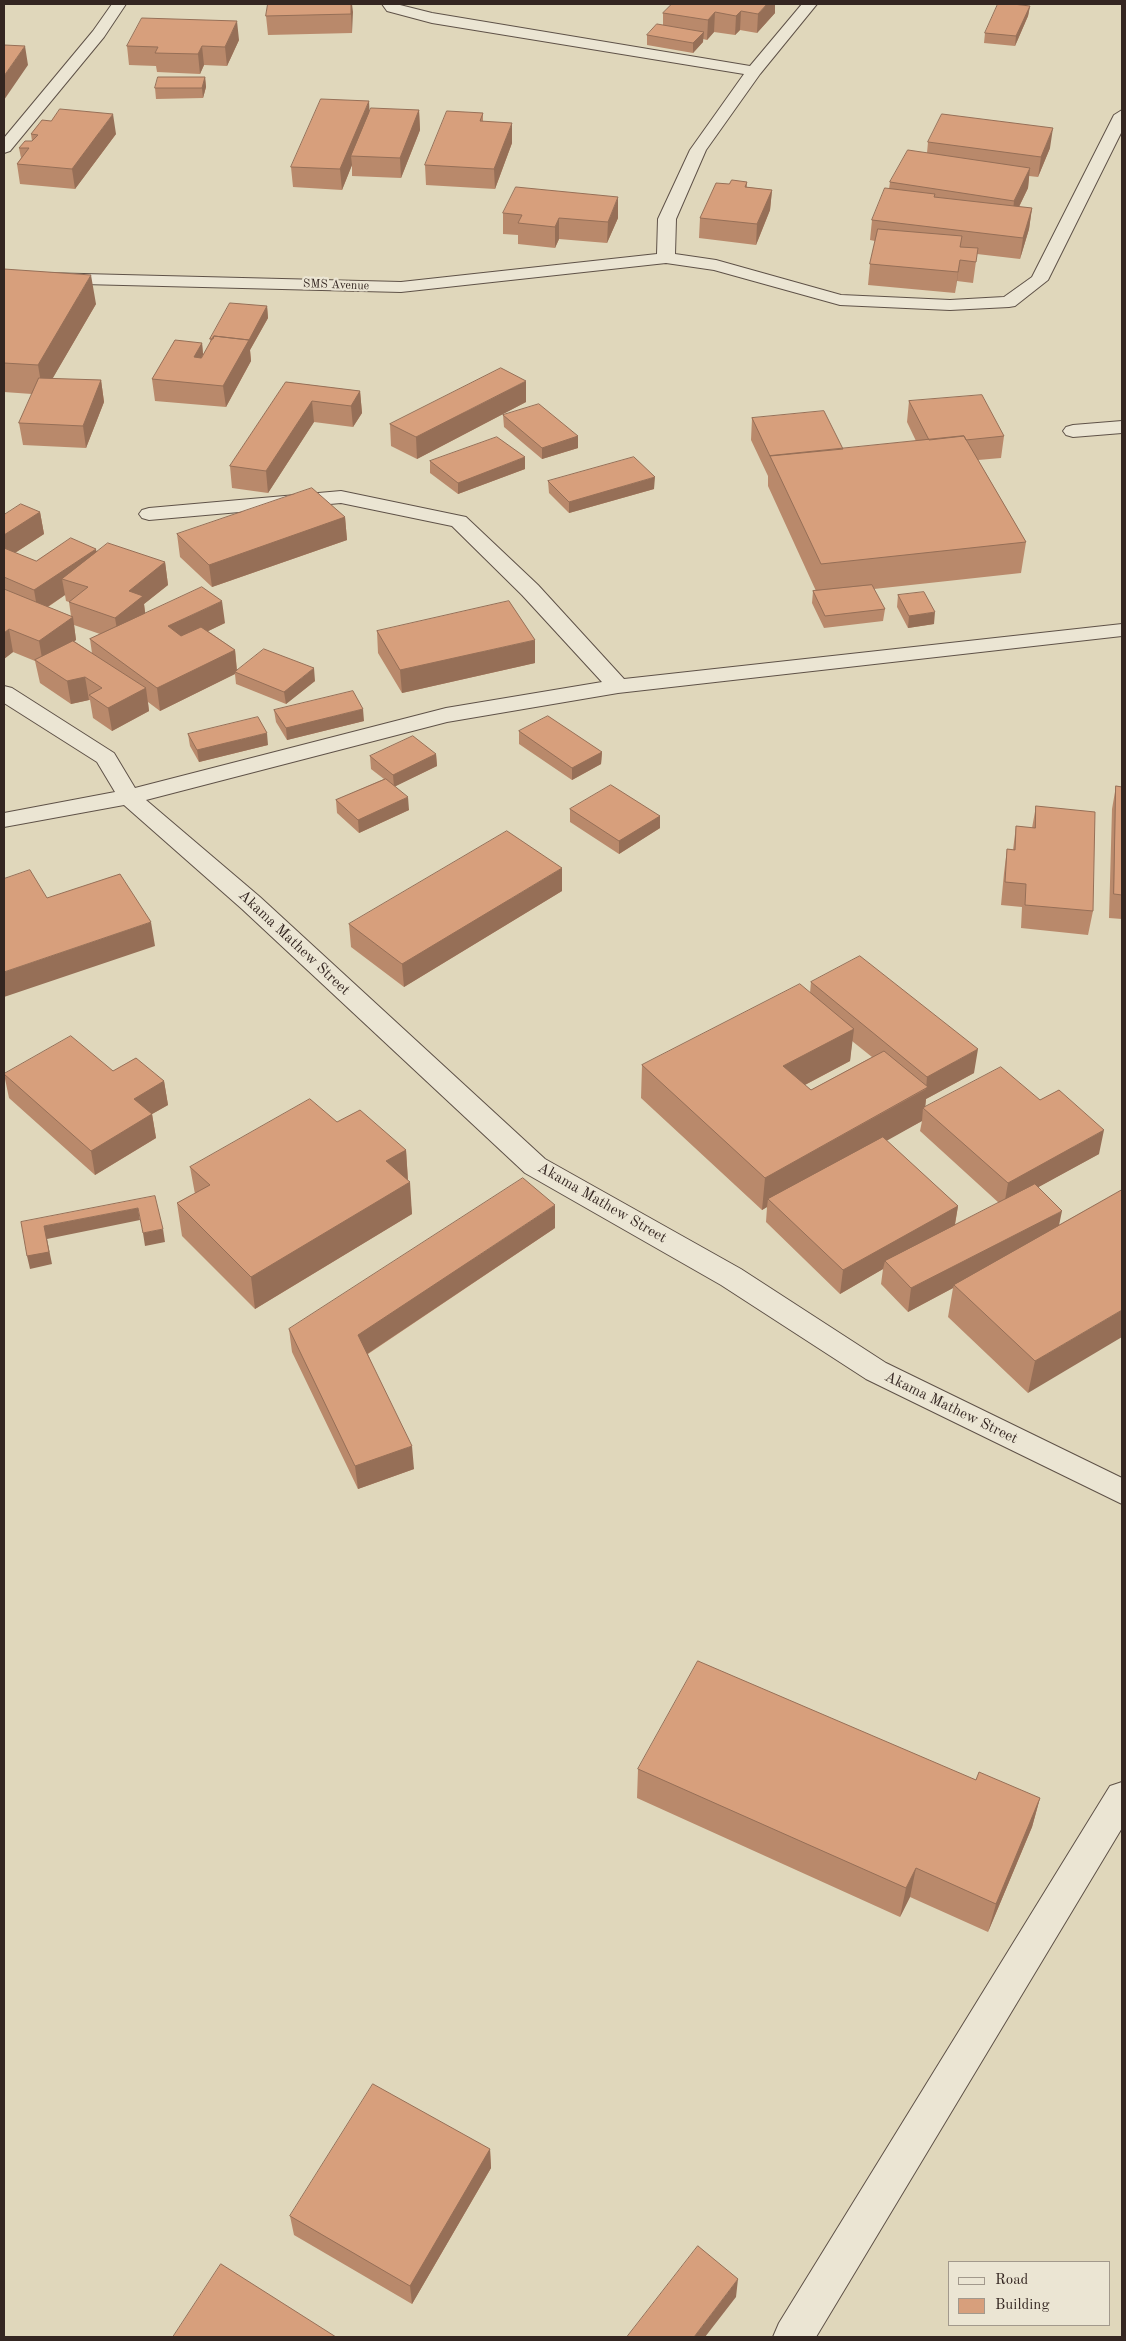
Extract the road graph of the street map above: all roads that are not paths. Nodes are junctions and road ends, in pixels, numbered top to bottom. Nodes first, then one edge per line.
1 (119, 4) edge
2 (389, 4) edge
3 (810, 4) edge
4 (754, 71) junction
5 (1122, 115) edge
6 (1116, 138) edge
7 (4, 148) edge
8 (666, 258) junction
9 (4, 277) edge
10 (1122, 427) edge
11 (1073, 431) dead end
12 (149, 514) dead end
13 (1122, 630) edge
14 (618, 686) junction
15 (4, 693) edge
16 (128, 797) junction
17 (4, 820) edge
18 (1122, 1492) edge
19 (1122, 1796) edge
20 (793, 2337) edge

1 - 7 street
2 - 4 street
3 - 4 street
4 - 8 street
5 - 6 street, SMS Avenue
6 - 8 street, SMS Avenue
8 - 9 street, SMS Avenue
10 - 11 street
12 - 14 street
13 - 14 street
14 - 16 street
15 - 16 street, Akama Mathew Street
16 - 17 street
16 - 18 street, Akama Mathew Street
19 - 20 street

